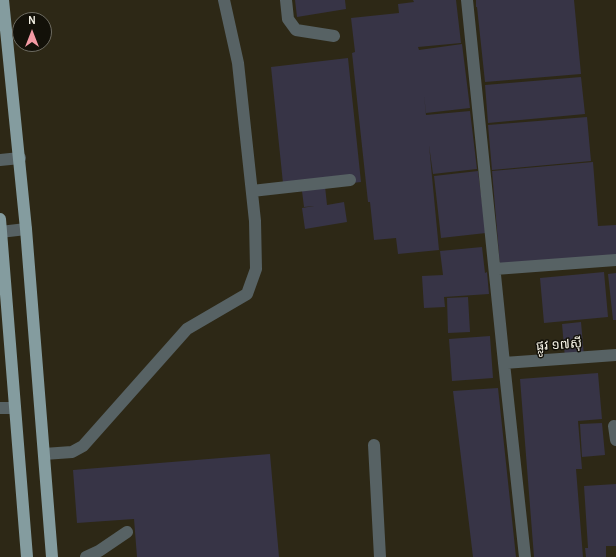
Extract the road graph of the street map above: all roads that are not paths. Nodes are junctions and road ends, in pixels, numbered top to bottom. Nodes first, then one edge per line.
1 (3, 0) edge
2 (224, 0) edge
3 (286, 0) edge
4 (468, 0) edge
5 (334, 36) dead end
6 (20, 158) junction
7 (0, 160) edge
8 (350, 180) dead end
9 (252, 191) junction
10 (0, 219) edge
11 (26, 230) junction
12 (0, 232) edge
13 (616, 260) edge
14 (495, 270) junction
15 (4, 311) edge
16 (616, 355) edge
17 (504, 363) junction
18 (0, 408) edge
19 (15, 408) junction
20 (614, 426) dead end
21 (616, 440) edge
22 (374, 445) dead end
23 (44, 454) junction
24 (127, 532) dead end
25 (26, 557) edge
26 (52, 557) edge
27 (86, 557) edge
28 (380, 557) edge
29 (526, 557) edge

1 - 6 main road
2 - 9 street
3 - 5 street
4 - 14 street
6 - 7 street
6 - 11 main road
8 - 9 street
9 - 23 street
10 - 12 main road
11 - 12 street
11 - 23 main road
12 - 15 main road
13 - 14 street
14 - 17 street
15 - 19 main road
16 - 17 street, ផ្លូវ ១៧ស៊ី
17 - 29 street
18 - 19 street
19 - 25 main road
20 - 21 street
22 - 28 street
23 - 26 main road
24 - 27 street

